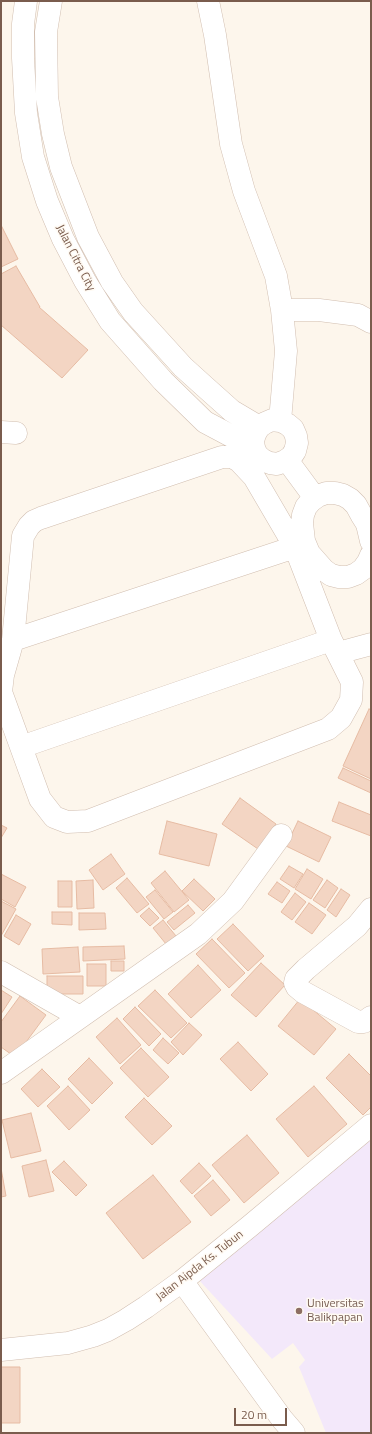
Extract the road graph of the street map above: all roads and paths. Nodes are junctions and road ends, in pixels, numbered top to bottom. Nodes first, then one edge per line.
1 (26, 1) edge
2 (51, 1) edge
3 (208, 1) edge
4 (282, 310) junction
5 (371, 322) edge
6 (280, 421) junction
7 (259, 427) junction
8 (254, 448) junction
9 (287, 460) junction
10 (315, 498) junction
11 (371, 541) edge
12 (295, 547) junction
13 (371, 555) edge
14 (13, 640) junction
15 (371, 644) edge
16 (335, 647) junction
17 (21, 747) junction
18 (281, 835) dead end
19 (371, 909) edge
20 (1, 972) edge
21 (80, 1017) junction
22 (371, 1017) edge
23 (1, 1073) edge
24 (371, 1125) edge
25 (182, 1281) junction
26 (1, 1350) edge
27 (285, 1428) edge

1 - 8 street, Jalan Citra City
2 - 7 street, Jalan Citra City
3 - 4 street
4 - 5 street
4 - 6 street
6 - 7 street
6 - 9 street
7 - 8 street
8 - 9 street, Jalan Citra City
9 - 10 street
10 - 11 street
10 - 13 street
12 - 14 street
12 - 14 street
12 - 16 street
14 - 17 street
15 - 16 street
16 - 17 street
16 - 17 street
18 - 21 street
19 - 22 street
20 - 21 street
21 - 23 street
24 - 25 street, Jalan Aipda Ks. Tubun
25 - 26 street, Jalan Aipda Ks. Tubun
25 - 27 street

